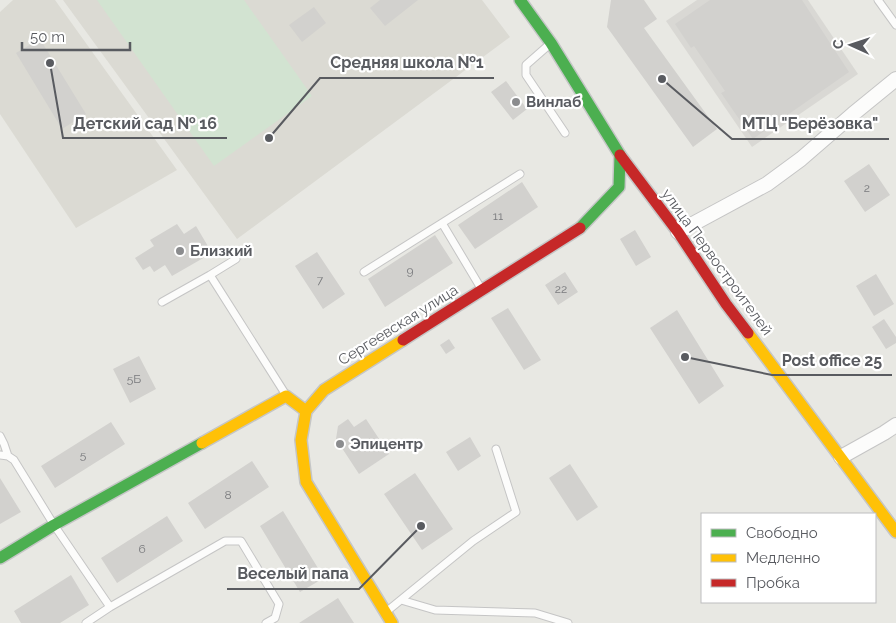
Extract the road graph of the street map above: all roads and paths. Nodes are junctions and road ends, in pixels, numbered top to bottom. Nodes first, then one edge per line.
1 (522, 0) edge
2 (878, 0) edge
3 (896, 25) edge
4 (551, 43) junction
5 (896, 80) edge
6 (565, 133) dead end
7 (620, 155) junction
8 (520, 174) dead end
9 (442, 224) junction
10 (678, 232) junction
11 (236, 259) dead end
12 (364, 272) dead end
13 (210, 275) junction
14 (482, 290) junction
15 (162, 302) dead end
16 (286, 396) junction
17 (306, 411) junction
18 (896, 425) edge
19 (0, 436) edge
20 (496, 449) dead end
21 (0, 455) edge
22 (8, 456) junction
23 (842, 457) junction
24 (54, 525) junction
25 (896, 532) edge
26 (0, 558) edge
27 (401, 600) junction
28 (110, 607) junction
29 (385, 612) junction
30 (86, 623) edge
31 (266, 623) edge
32 (392, 623) edge
33 (568, 623) edge

1 - 4 main road
2 - 3 lane
4 - 6 lane
4 - 7 main road
5 - 10 street
7 - 10 main road, улица Первостроителей
7 - 14 main road, Сергеевская улица
8 - 9 lane
9 - 12 lane
9 - 14 lane
10 - 23 main road, улица Первостроителей
11 - 13 lane
13 - 15 lane
13 - 16 lane
14 - 17 main road, Сергеевская улица
16 - 17 main road
16 - 24 main road
17 - 29 main road
18 - 23 street
19 - 22 lane
20 - 27 lane
21 - 22 lane
22 - 24 lane
23 - 25 main road, улица Первостроителей
24 - 26 main road
24 - 28 lane
27 - 29 lane
27 - 33 lane
28 - 30 lane
28 - 31 lane
29 - 32 main road

